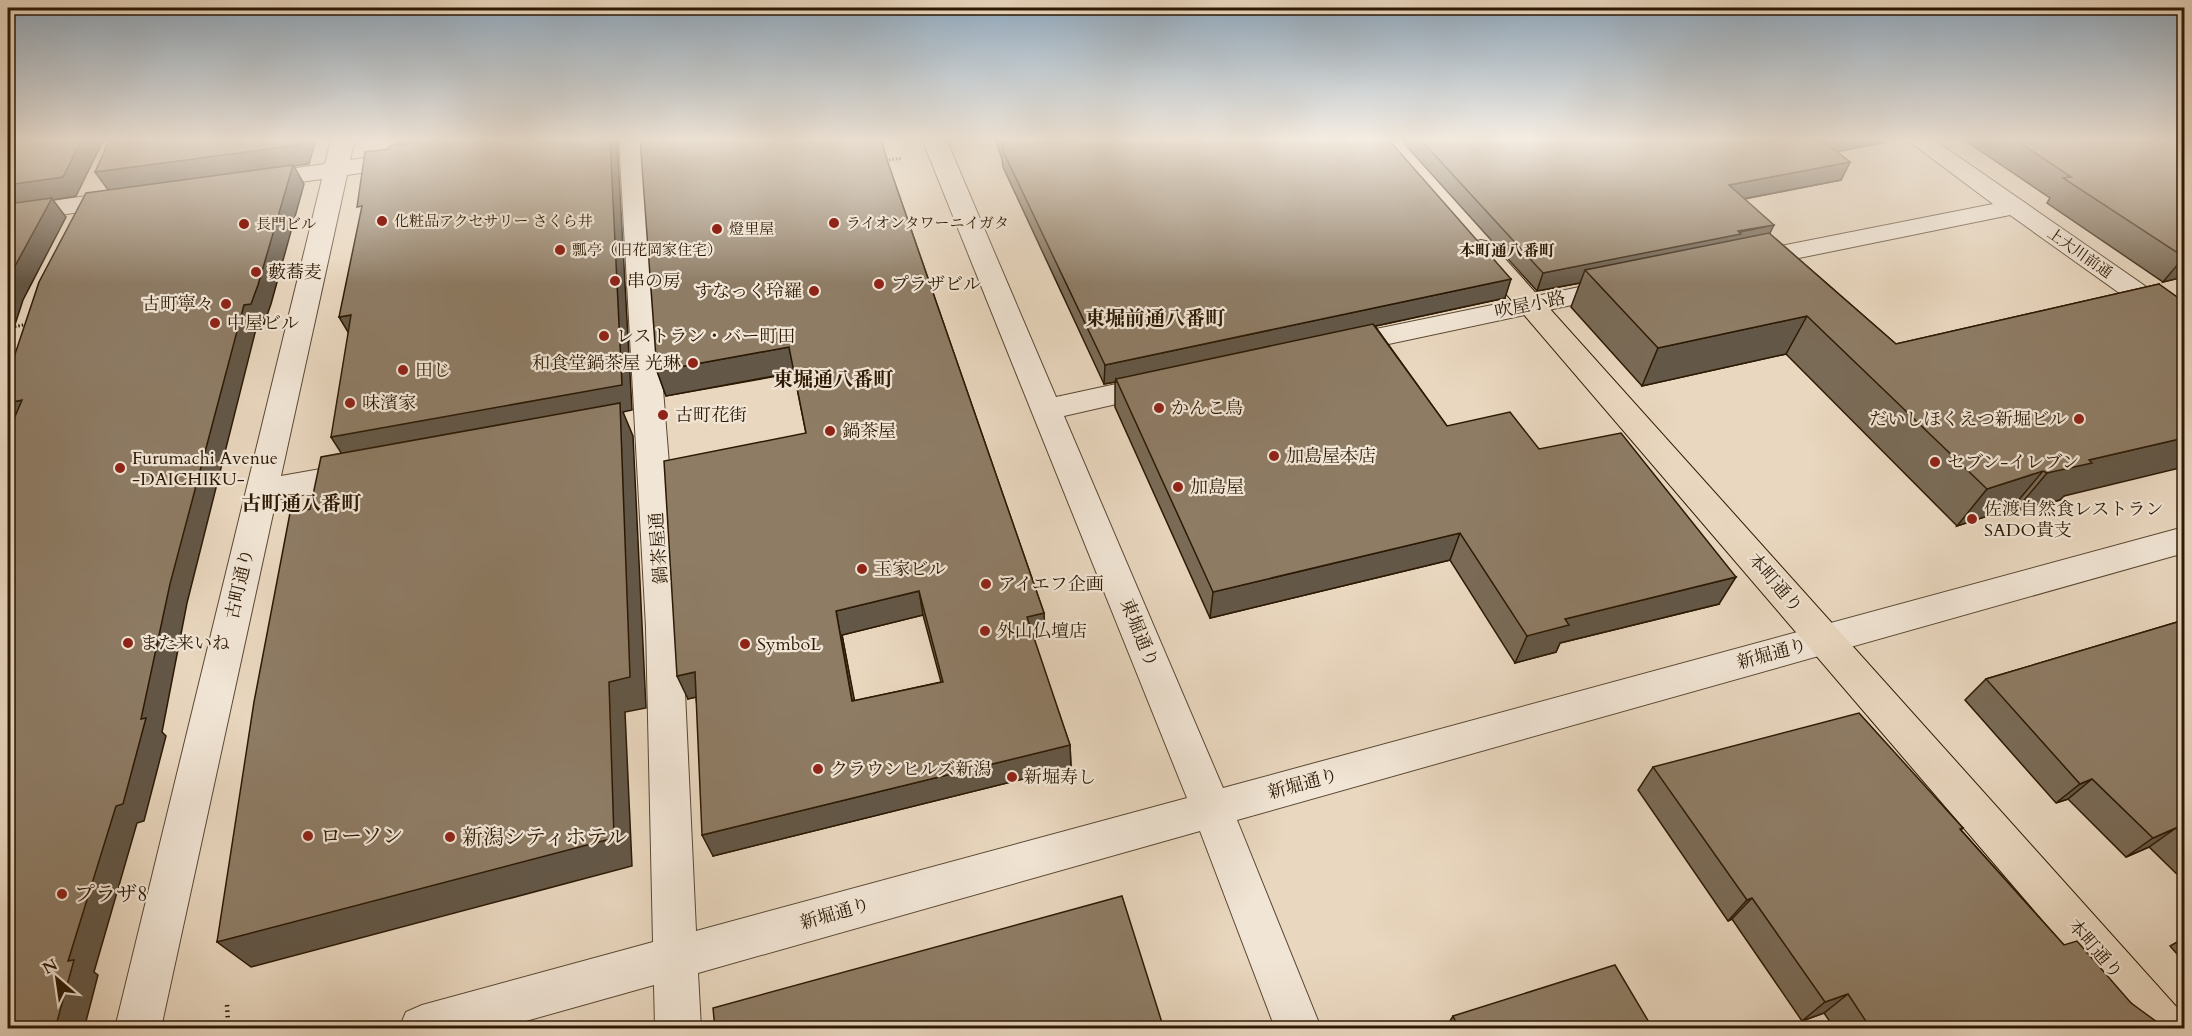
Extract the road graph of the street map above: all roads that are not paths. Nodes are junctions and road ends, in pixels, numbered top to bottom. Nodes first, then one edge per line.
1 (331, 187) edge
2 (634, 187) edge
3 (954, 187) edge
4 (1986, 187) edge
5 (93, 193) junction
6 (147, 196) edge
7 (2014, 207) junction
8 (8, 215) edge
9 (1461, 226) edge
10 (74, 233) edge
11 (1714, 267) edge
12 (1645, 281) edge
13 (1530, 304) junction
14 (2184, 326) edge
15 (1311, 352) edge
16 (1185, 379) edge
17 (1047, 409) junction
18 (651, 420) junction
19 (617, 426) edge
20 (387, 468) edge
21 (261, 492) junction
22 (2184, 540) edge
23 (1825, 640) junction
24 (1212, 809) junction
25 (675, 958) junction
26 (138, 1029) edge
27 (422, 1029) edge
28 (678, 1029) edge
29 (1298, 1029) edge
30 (2165, 1029) edge

1 - 21 street, 古町通り
2 - 18 street, 鍋茶屋通
3 - 17 street, 東堀通り
4 - 7 street, 上大川前通
5 - 6 street
5 - 8 street
5 - 10 street
7 - 11 street
7 - 14 street, 上大川前通
9 - 13 main road, 本町通り
12 - 13 street, 吹屋小路
13 - 15 street, 吹屋小路
13 - 23 main road, 本町通り
16 - 17 street
17 - 24 street, 東堀通り
18 - 19 street
18 - 25 street, 鍋茶屋通
20 - 21 street
21 - 26 street, 古町通り
22 - 23 street, 新堀通り
23 - 24 street, 新堀通り
23 - 30 main road, 本町通り
24 - 25 street, 新堀通り
24 - 29 street, 東堀通り
25 - 27 street, 新堀通り
25 - 28 street, 鍋茶屋通

